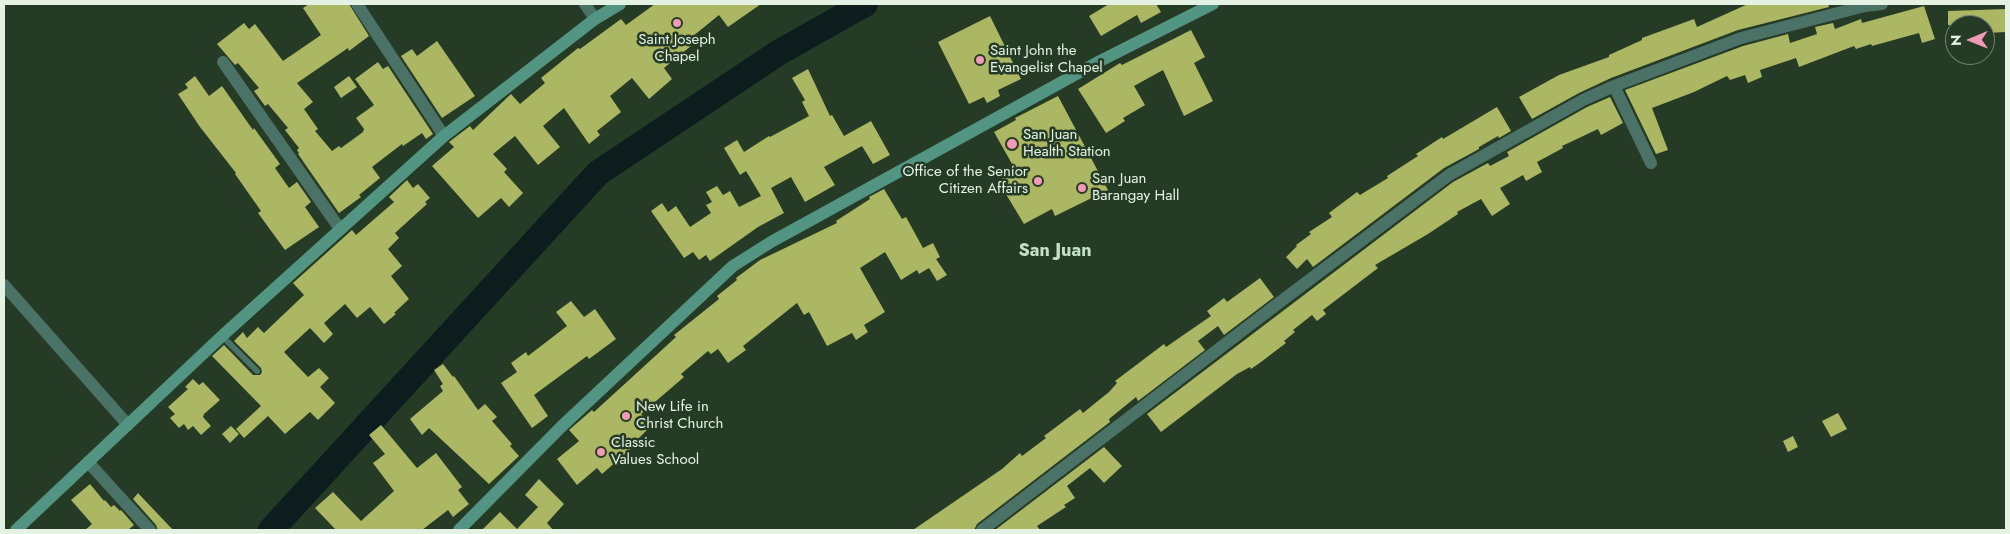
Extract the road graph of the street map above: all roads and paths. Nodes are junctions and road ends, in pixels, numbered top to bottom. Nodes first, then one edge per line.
1 (357, 4) edge
2 (585, 4) edge
3 (620, 4) edge
4 (1213, 4) edge
5 (1882, 4) edge
6 (595, 19) junction
7 (223, 62) dead end
8 (1614, 86) junction
9 (444, 136) junction
10 (1651, 163) dead end
11 (340, 229) junction
12 (4, 285) edge
13 (222, 336) junction
14 (257, 371) dead end
15 (128, 425) junction
16 (88, 462) junction
17 (16, 530) edge
18 (150, 530) edge
19 (459, 530) edge
20 (982, 530) edge

1 - 9 street
2 - 6 street
3 - 6 main road
4 - 19 main road
5 - 8 street
6 - 9 main road
7 - 11 street
8 - 10 street
8 - 20 street
9 - 11 main road
11 - 13 main road
12 - 15 street
13 - 14 lane
13 - 15 main road
15 - 16 main road
16 - 17 main road
16 - 18 street

